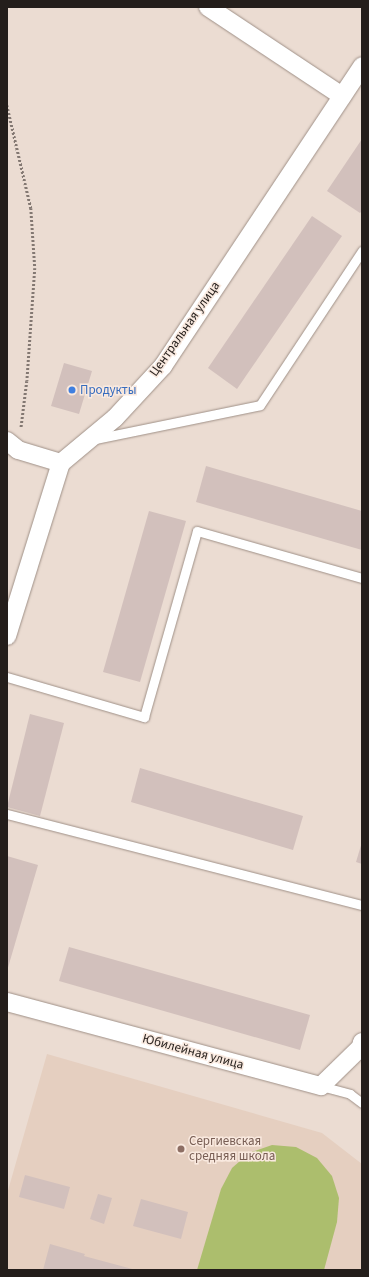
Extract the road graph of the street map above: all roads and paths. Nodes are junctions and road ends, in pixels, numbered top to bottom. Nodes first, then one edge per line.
1 (208, 7) edge
2 (361, 71) edge
3 (342, 96) junction
4 (7, 105) edge
5 (362, 251) edge
6 (88, 440) junction
7 (12, 445) edge
8 (61, 463) junction
9 (362, 578) edge
10 (7, 636) edge
11 (7, 677) edge
12 (7, 814) edge
13 (362, 905) edge
14 (7, 1002) edge
15 (362, 1042) edge
16 (321, 1086) junction
17 (362, 1103) edge

1 - 3 street
2 - 3 street, Центральная улица
3 - 6 street, Центральная улица
4 - 7 path
5 - 6 lane
6 - 8 street, Центральная улица
7 - 8 street
8 - 10 street
9 - 11 lane
12 - 13 lane
14 - 16 street, Юбилейная улица
15 - 16 street
16 - 17 lane

